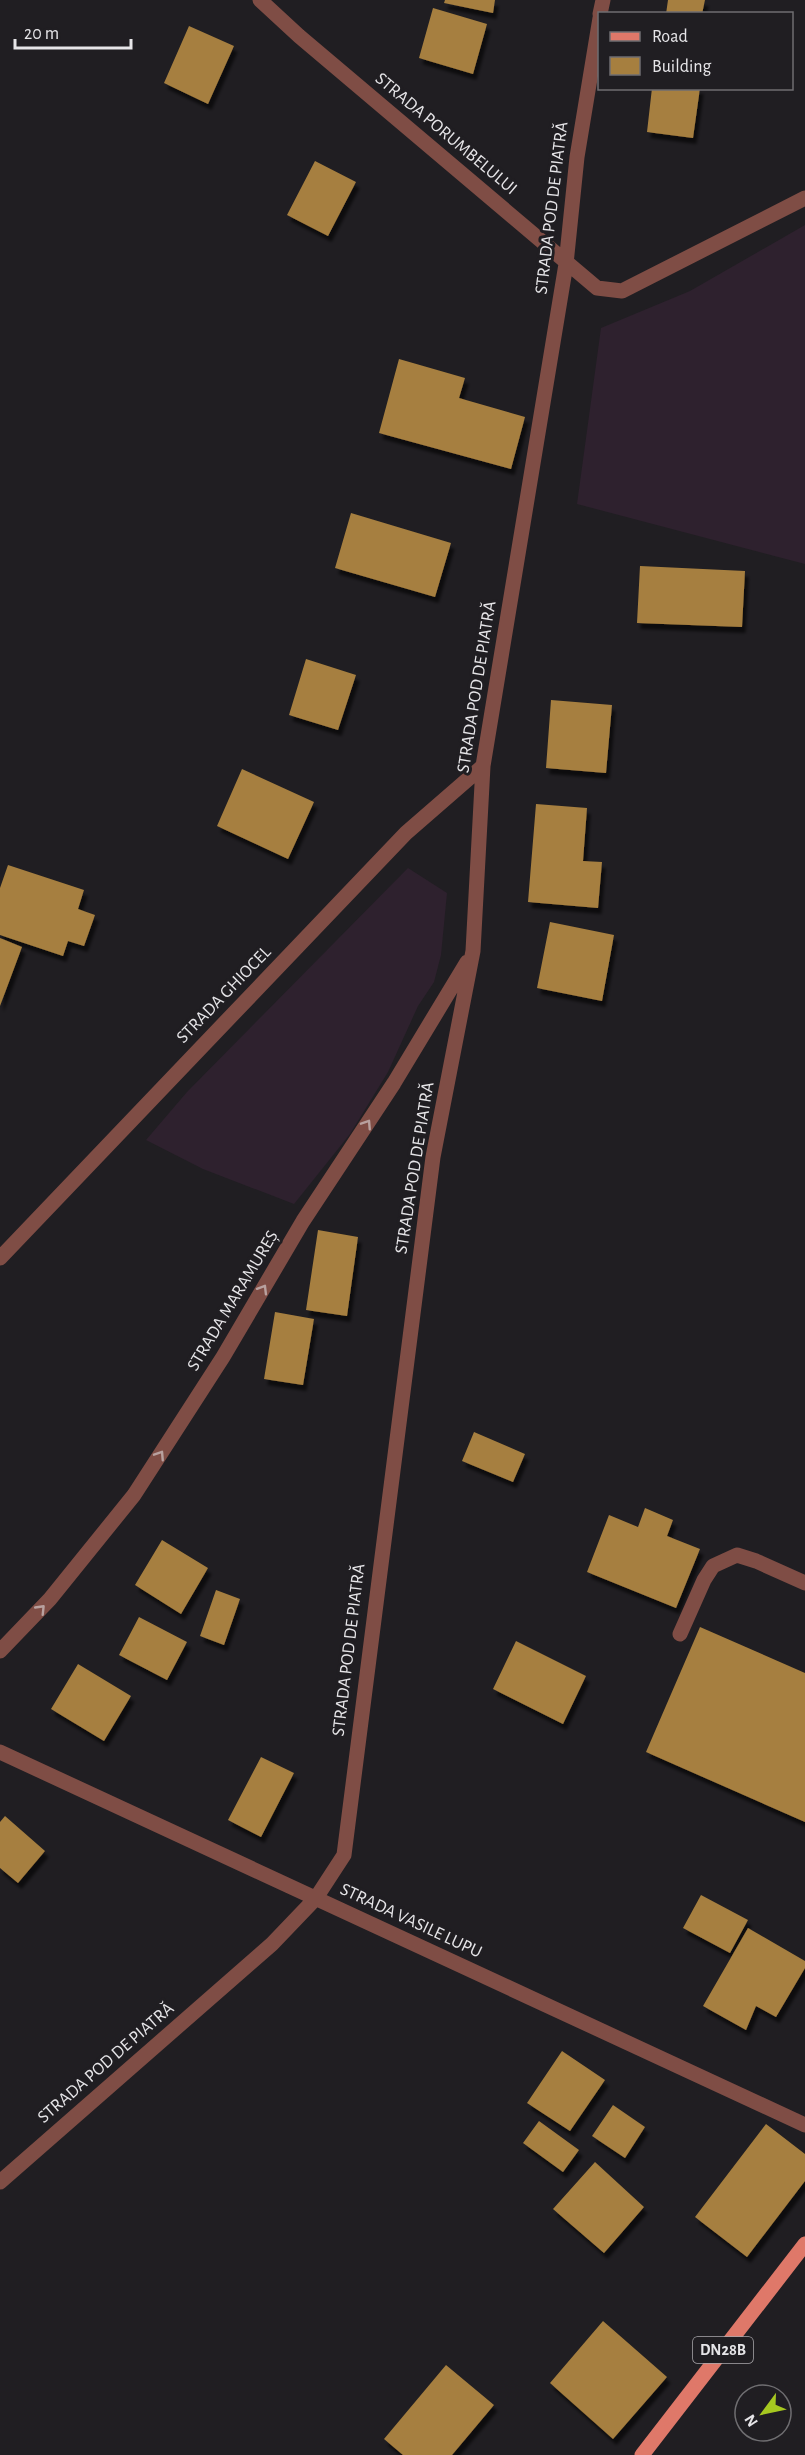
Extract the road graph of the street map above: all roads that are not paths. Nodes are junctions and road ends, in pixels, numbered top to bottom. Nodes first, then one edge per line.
1 (260, 0) edge
2 (598, 30) edge
3 (805, 198) edge
4 (566, 264) junction
5 (483, 766) junction
6 (473, 951) junction
7 (0, 1258) edge
8 (805, 1583) edge
9 (680, 1635) dead end
10 (0, 1651) edge
11 (0, 1752) edge
12 (316, 1898) junction
13 (805, 2125) edge
14 (0, 2182) edge
15 (805, 2244) edge
16 (642, 2455) edge

1 - 4 street, STRADA PORUMBELULUI
2 - 4 street, STRADA POD DE PIATRĂ
3 - 4 street, STRADA PORUMBELULUI
4 - 5 street, STRADA POD DE PIATRĂ
5 - 6 street, STRADA POD DE PIATRĂ
5 - 7 street, STRADA GHIOCEL
10 -> 6 street, STRADA MARAMUREȘ
6 - 12 street, STRADA POD DE PIATRĂ
8 - 9 street
11 - 12 street, STRADA VASILE LUPU
12 - 13 street, STRADA VASILE LUPU
12 - 14 street, STRADA POD DE PIATRĂ
15 - 16 main road, DN28B

